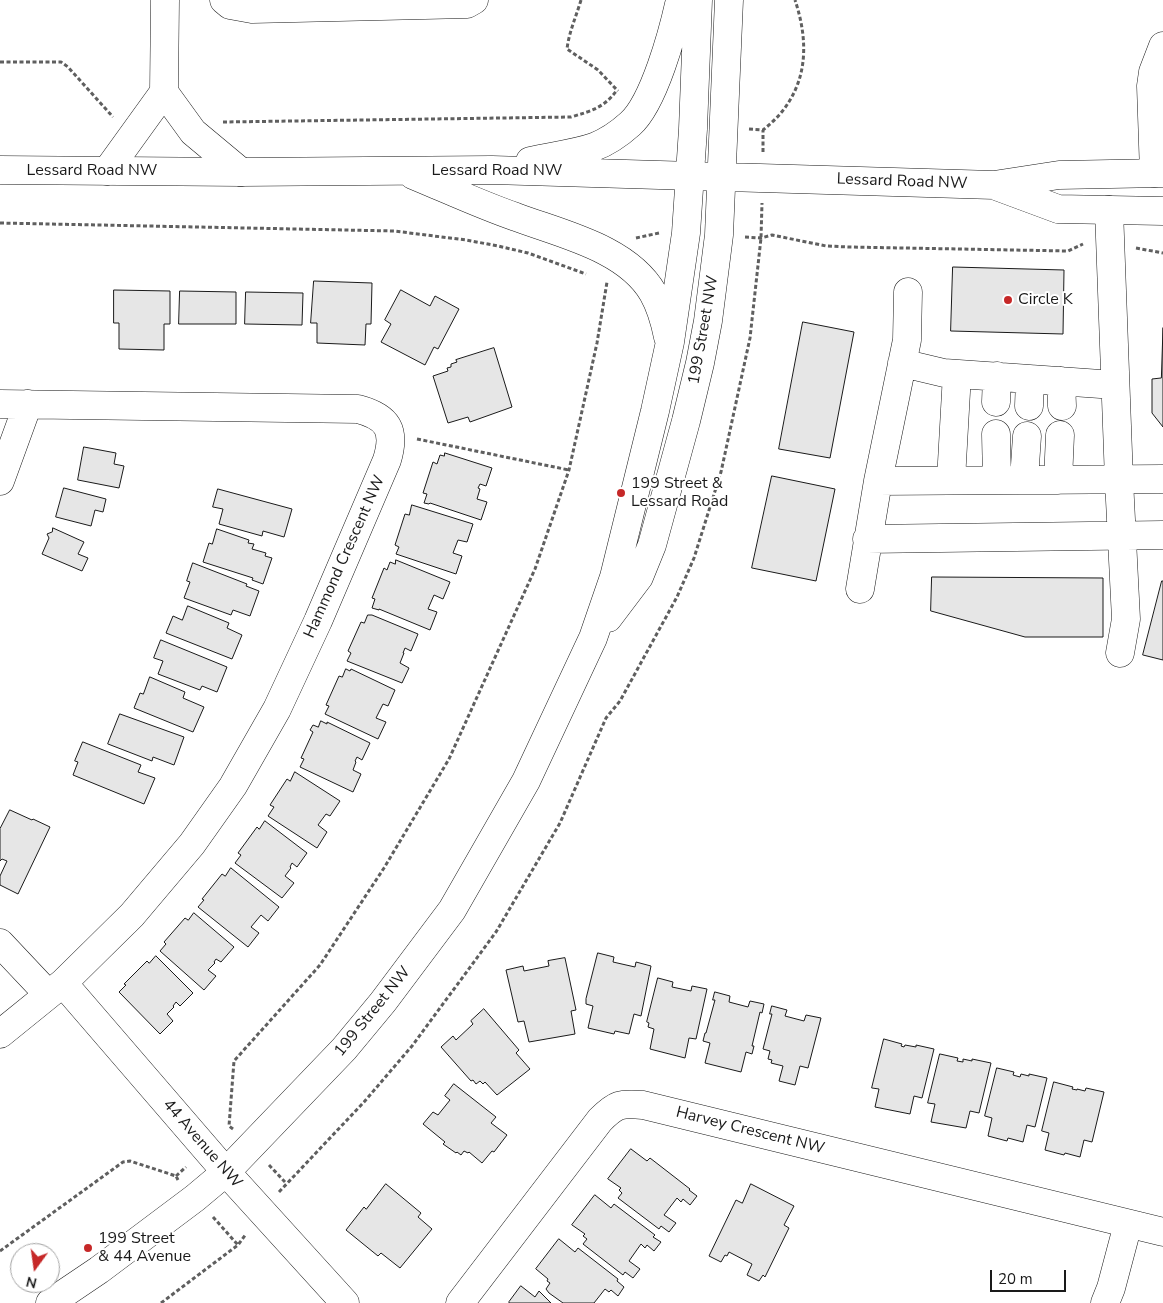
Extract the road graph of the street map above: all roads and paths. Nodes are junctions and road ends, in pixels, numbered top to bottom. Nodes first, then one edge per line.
1 (165, 0) edge
2 (224, 0) edge
3 (474, 0) edge
4 (581, 0) edge
5 (680, 0) edge
6 (698, 0) edge
7 (729, 0) edge
8 (795, 0) edge
9 (1163, 46) edge
10 (0, 62) edge
11 (617, 90) junction
12 (164, 92) junction
13 (642, 108) junction
14 (184, 123) junction
15 (142, 124) junction
16 (764, 130) dead end
17 (0, 170) edge
18 (492, 170) junction
19 (107, 171) junction
20 (402, 171) junction
21 (241, 172) junction
22 (1158, 173) edge
23 (690, 175) junction
24 (722, 176) junction
25 (994, 185) junction
26 (1109, 210) junction
27 (1163, 211) edge
28 (0, 223) edge
29 (664, 233) dead end
30 (761, 238) dead end
31 (1110, 245) junction
32 (1163, 252) edge
33 (607, 272) junction
34 (590, 275) dead end
35 (908, 292) dead end
36 (670, 342) junction
37 (902, 363) junction
38 (957, 374) junction
39 (1030, 379) junction
40 (1115, 385) junction
41 (0, 404) edge
42 (28, 404) junction
43 (1029, 406) dead end
44 (391, 434) junction
45 (996, 434) dead end
46 (1060, 435) dead end
47 (1027, 436) dead end
48 (569, 470) junction
49 (1163, 479) edge
50 (951, 480) junction
51 (997, 480) junction
52 (1024, 480) junction
53 (1058, 480) junction
54 (1119, 480) junction
55 (0, 481) edge
56 (878, 481) junction
57 (1163, 535) edge
58 (1122, 536) junction
59 (867, 539) junction
60 (860, 589) dead end
61 (593, 638) junction
62 (1120, 653) dead end
63 (0, 943) edge
64 (55, 989) junction
65 (0, 1034) edge
66 (250, 1147) junction
67 (226, 1172) junction
68 (286, 1182) dead end
69 (195, 1198) junction
70 (1128, 1224) junction
71 (1163, 1232) edge
72 (0, 1251) edge
73 (50, 1303) edge
74 (161, 1303) edge
75 (345, 1303) edge
76 (460, 1303) edge
77 (1105, 1303) edge

1 - 12 main road
2 - 3 main road
4 - 11 path
5 - 13 main road
6 - 23 main road, 199 Street NW
7 - 24 main road, 199 Street NW
8 - 16 path
9 - 22 main road
10 - 15 path
11 - 13 path
11 - 14 path
12 - 14 main road
12 - 15 main road
13 - 18 main road
14 - 21 main road
15 - 19 main road
17 - 19 main road, Lessard Road NW
18 - 20 main road, Lessard Road NW
18 - 23 main road, Lessard Road NW
19 - 21 main road, Lessard Road NW
20 - 21 main road, Lessard Road NW
20 - 33 main road
22 - 25 main road, Lessard Road NW
23 - 24 main road, Lessard Road NW
23 - 36 main road, 199 Street NW
24 - 25 main road, Lessard Road NW
24 - 61 main road, 199 Street NW
25 - 26 main road, Lessard Road NW
26 - 27 main road, Lessard Road NW
26 - 31 main road
28 - 34 path
29 - 33 path
30 - 31 path
31 - 32 path
31 - 40 main road
33 - 36 main road
33 - 48 path
35 - 37 main road
36 - 61 main road, 199 Street NW
37 - 38 main road
37 - 56 main road
38 - 39 main road
38 - 50 main road
39 - 40 main road
39 - 43 main road
40 - 54 main road
41 - 42 main road
42 - 44 main road
42 - 55 main road
44 - 48 path
44 - 64 main road, Hammond Crescent NW
45 - 51 main road
46 - 53 main road
47 - 52 main road
48 - 66 path
49 - 54 main road
50 - 51 main road
50 - 56 main road
51 - 52 main road
52 - 53 main road
53 - 54 main road
54 - 58 main road
56 - 59 main road
57 - 58 main road
58 - 59 main road
58 - 62 main road
59 - 60 main road
61 - 66 main road, 199 Street NW
63 - 64 main road
64 - 65 main road, Hammond Crescent NW
64 - 67 main road, 44 Avenue NW
66 - 67 main road, 199 Street NW
66 - 68 path
67 - 69 main road, 199 Street NW
67 - 75 main road, 44 Avenue NW
69 - 72 path
69 - 73 main road, 199 Street NW
69 - 74 path
70 - 71 main road, Harvey Crescent NW
70 - 76 main road, Harvey Crescent NW
70 - 77 main road

